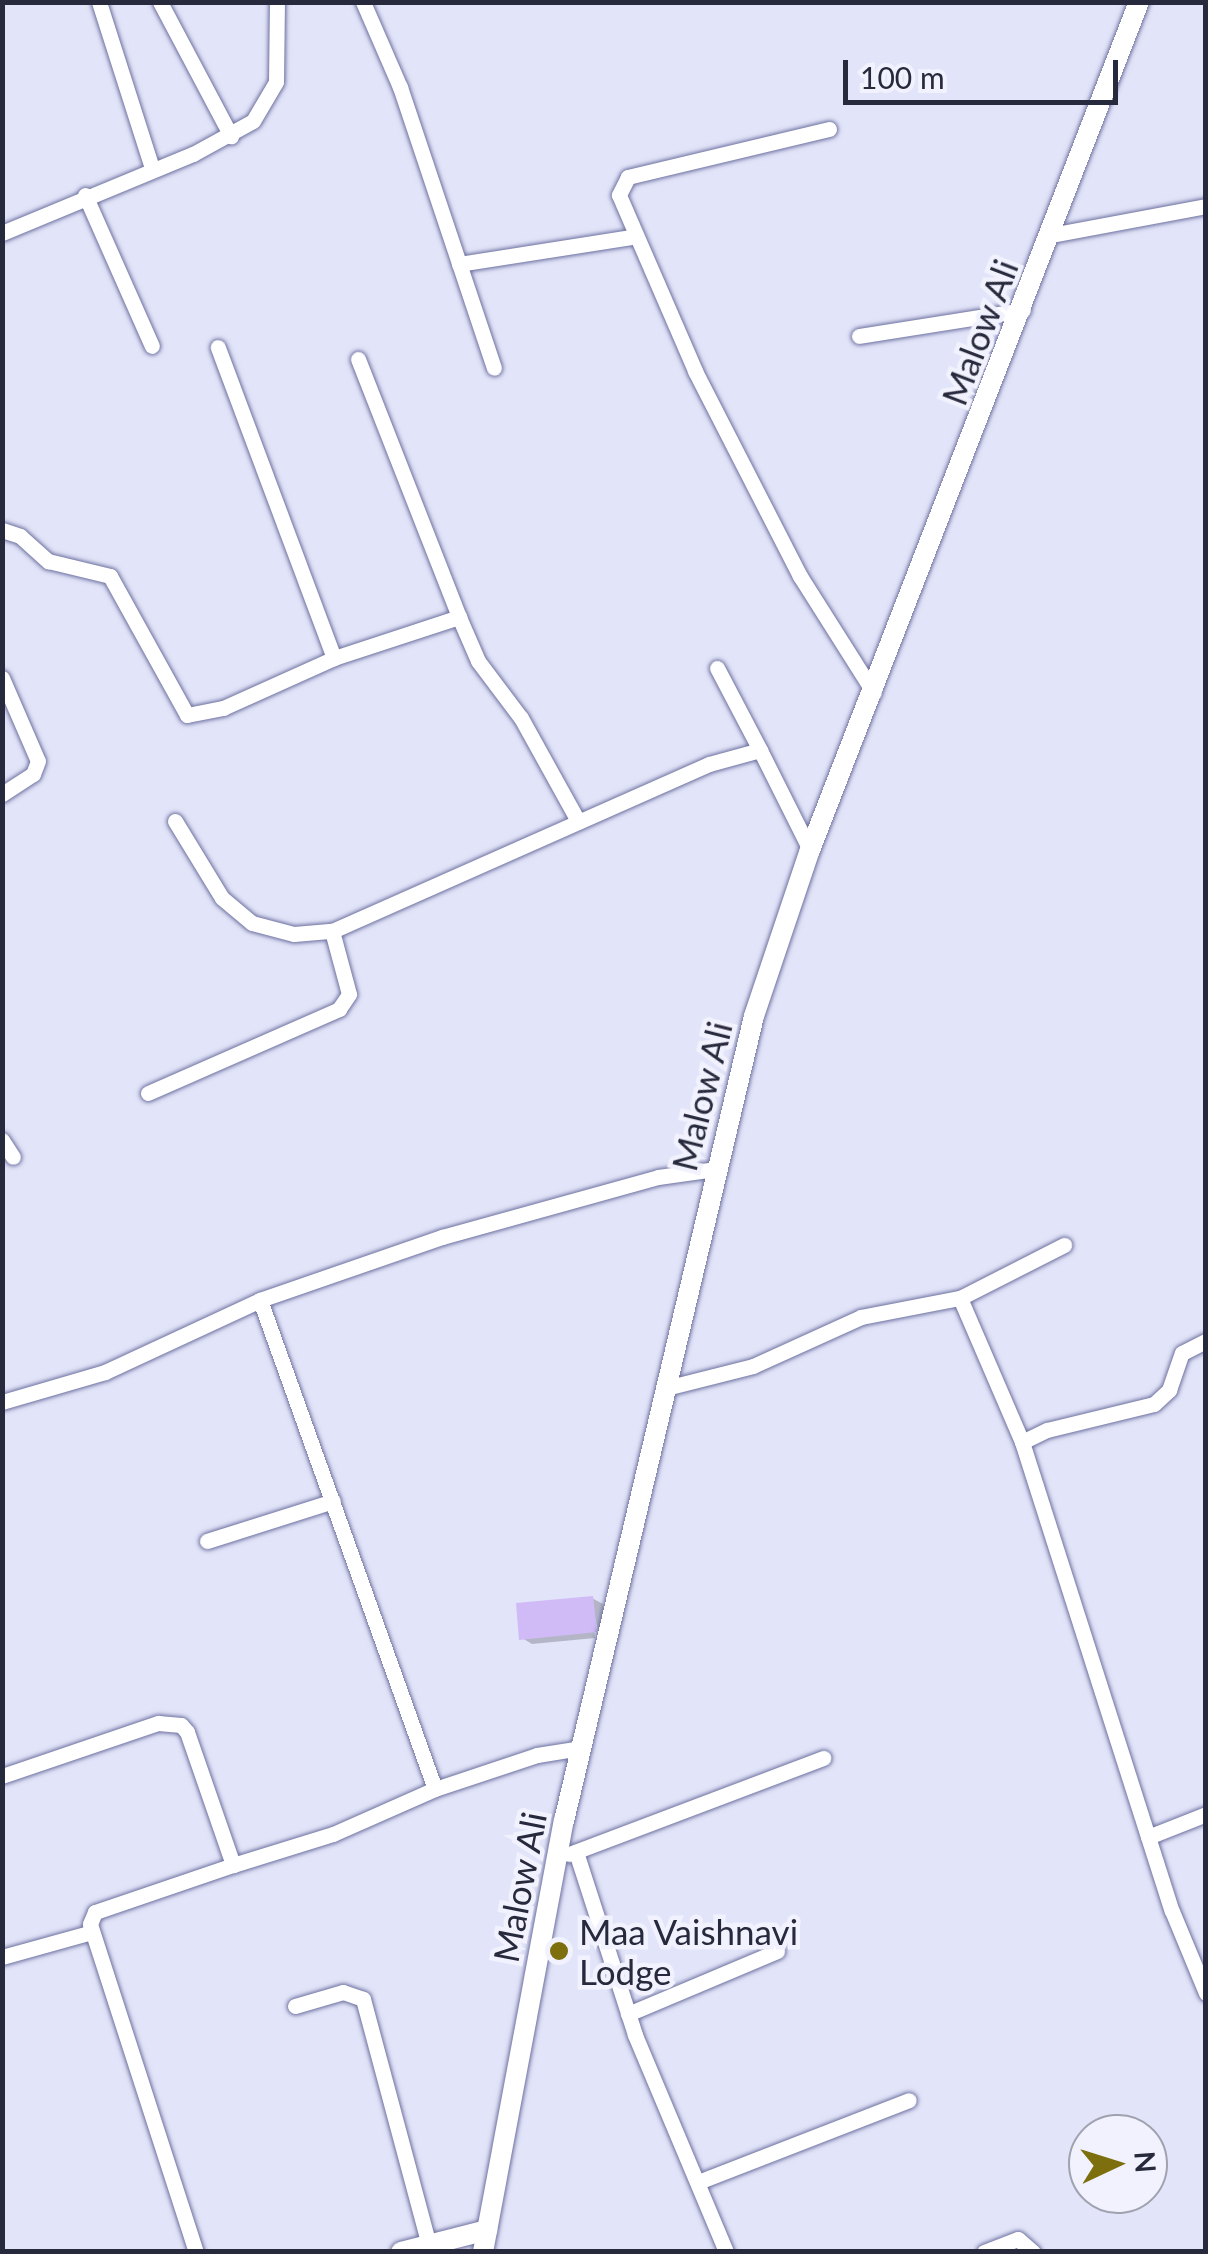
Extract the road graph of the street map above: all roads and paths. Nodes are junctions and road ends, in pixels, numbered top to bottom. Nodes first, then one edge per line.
1 (99, 2) edge
2 (160, 2) edge
3 (278, 2) edge
4 (363, 2) edge
5 (1138, 2) edge
6 (829, 128) dead end
7 (230, 136) junction
8 (152, 168) junction
9 (85, 195) junction
10 (1206, 206) edge
11 (2, 232) edge
12 (1051, 235) junction
13 (632, 237) junction
14 (459, 264) junction
15 (1023, 310) junction
16 (859, 336) dead end
17 (152, 346) dead end
18 (218, 347) dead end
19 (358, 359) dead end
20 (494, 368) dead end
21 (2, 530) edge
22 (459, 618) junction
23 (334, 658) junction
24 (717, 668) dead end
25 (2, 678) edge
26 (874, 693) junction
27 (760, 750) junction
28 (2, 794) edge
29 (175, 820) dead end
30 (578, 821) junction
31 (810, 850) junction
32 (332, 931) junction
33 (148, 1093) dead end
34 (2, 1140) edge
35 (14, 1157) dead end
36 (716, 1169) junction
37 (1064, 1245) dead end
38 (960, 1298) junction
39 (260, 1300) junction
40 (1206, 1342) edge
41 (666, 1388) junction
42 (2, 1402) edge
43 (1022, 1442) junction
44 (334, 1501) junction
45 (207, 1541) dead end
46 (581, 1748) junction
47 (823, 1758) dead end
48 (2, 1776) edge
49 (435, 1789) junction
50 (1206, 1814) edge
51 (1148, 1837) junction
52 (566, 1854) junction
53 (233, 1865) junction
54 (92, 1932) junction
55 (1206, 1948) edge
56 (777, 1950) dead end
57 (1188, 1954) junction
58 (2, 1957) edge
59 (1206, 1993) edge
60 (295, 2006) dead end
61 (628, 2014) junction
62 (909, 2100) dead end
63 (698, 2182) junction
64 (485, 2241) edge
65 (428, 2246) junction
66 (196, 2252) edge
67 (401, 2252) edge
68 (726, 2252) edge
69 (984, 2252) edge
70 (1033, 2252) edge

1 - 8 street
2 - 7 street
3 - 7 street
4 - 14 street
5 - 12 street, Malow Ali
6 - 13 street
7 - 8 street
8 - 9 street
9 - 11 street
9 - 17 street
10 - 12 street
12 - 15 street, Malow Ali
13 - 14 street
13 - 26 street
14 - 20 street
15 - 16 street
15 - 26 street, Malow Ali
18 - 23 street
19 - 22 street
21 - 23 street
22 - 23 street
22 - 30 street
24 - 27 street
25 - 28 street
26 - 31 street, Malow Ali
27 - 30 street
27 - 31 street
29 - 32 street
30 - 32 street
31 - 36 street, Malow Ali
32 - 33 street
34 - 35 street
36 - 39 street
36 - 41 street, Malow Ali
37 - 38 street
38 - 41 street
38 - 43 street
39 - 42 street
39 - 44 street
40 - 43 street
41 - 46 street, Malow Ali
43 - 51 street
44 - 45 street
44 - 49 street
46 - 49 street
46 - 52 street, Malow Ali
47 - 52 street
48 - 53 street
49 - 53 street
50 - 51 street
51 - 57 street
52 - 61 street
52 - 64 street, Malow Ali
53 - 54 street
54 - 58 street
54 - 66 street
55 - 57 street
56 - 61 street
57 - 59 street
60 - 65 street
61 - 63 street
62 - 63 street
63 - 68 street
64 - 65 street
65 - 67 street
69 - 70 street

